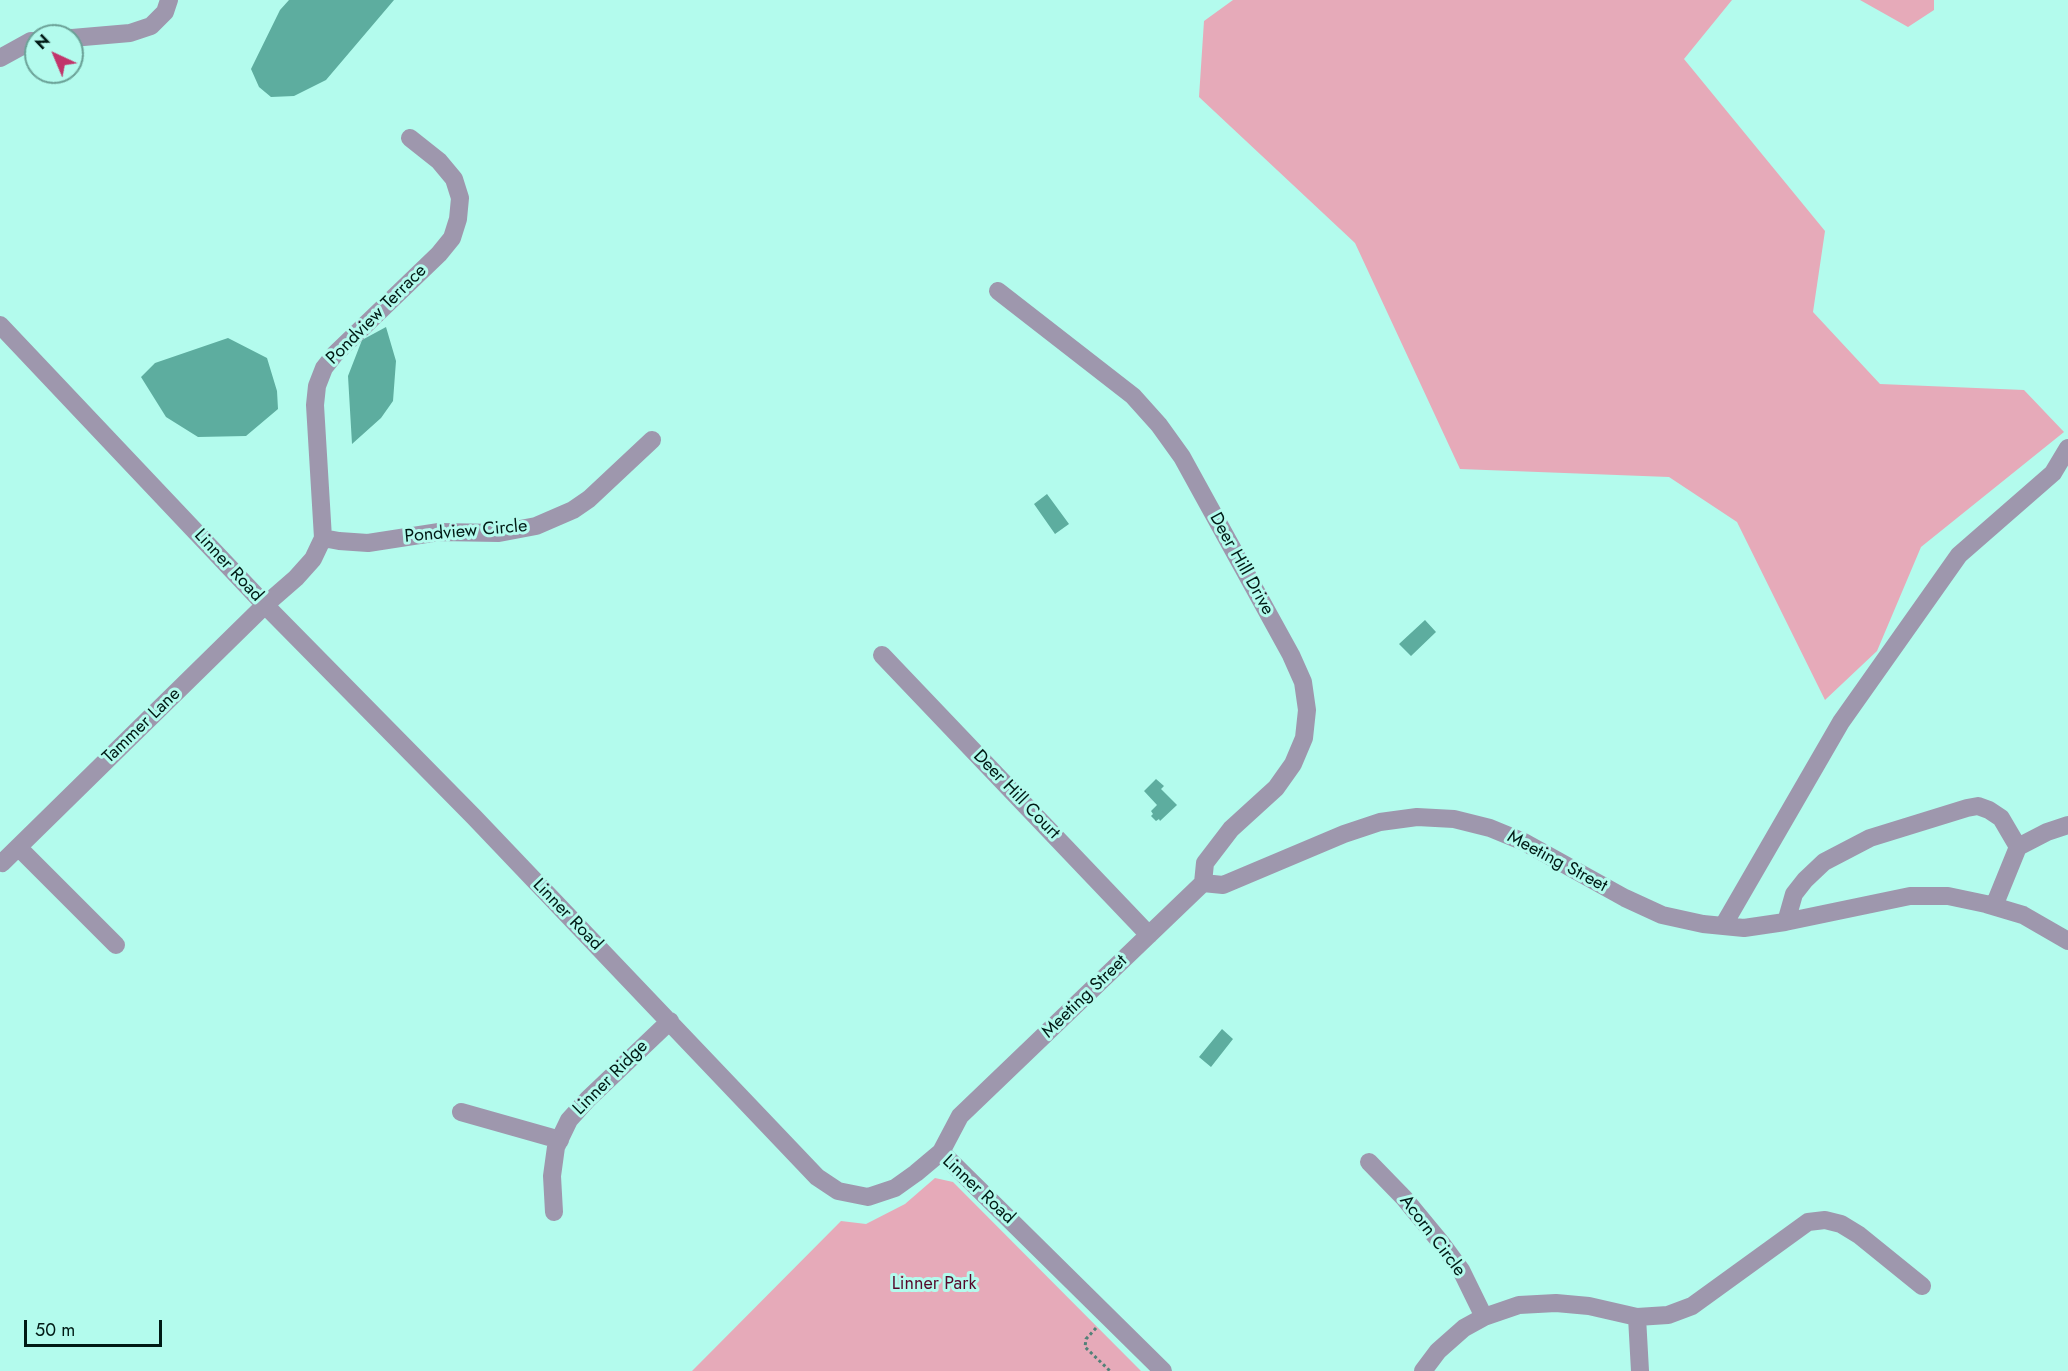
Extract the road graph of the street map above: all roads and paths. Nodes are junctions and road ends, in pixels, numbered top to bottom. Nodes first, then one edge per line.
1 (169, 0) edge
2 (84, 37) edge
3 (24, 45) edge
4 (0, 58) edge
5 (410, 138) dead end
6 (998, 291) dead end
7 (0, 326) edge
8 (652, 440) dead end
9 (2068, 448) edge
10 (323, 538) junction
11 (265, 605) junction
12 (882, 655) dead end
13 (2068, 825) edge
14 (18, 847) junction
15 (2018, 847) junction
16 (0, 862) edge
17 (1203, 883) junction
18 (1994, 906) junction
19 (1786, 922) junction
20 (1723, 926) junction
21 (1149, 935) junction
22 (2068, 941) edge
23 (116, 945) dead end
24 (670, 1021) junction
25 (461, 1112) dead end
26 (560, 1140) junction
27 (941, 1152) junction
28 (1369, 1162) dead end
29 (554, 1212) dead end
30 (1922, 1286) dead end
31 (1107, 1316) junction
32 (1484, 1317) junction
33 (1637, 1317) junction
34 (1110, 1371) edge
35 (1163, 1371) edge
36 (1423, 1371) edge
37 (1640, 1371) edge

1 - 2 street
3 - 4 street
5 - 10 street, Pondview Terrace
6 - 17 street, Deer Hill Drive
7 - 11 street, Linner Road
8 - 10 street, Pondview Circle
9 - 20 street
10 - 11 street
11 - 14 street, Tammer Lane
11 - 24 street, Linner Road
12 - 21 street, Deer Hill Court
13 - 15 street
14 - 16 street, Tammer Lane
14 - 23 street
15 - 18 street
15 - 19 street
17 - 20 street, Meeting Street
17 - 21 street, Meeting Street
18 - 19 street, Meeting Street
18 - 22 street, Meeting Street
19 - 20 street, Meeting Street
21 - 27 street, Meeting Street
24 - 26 street, Linner Ridge
24 - 27 street, Linner Road
25 - 26 street
26 - 29 street, Linner Ridge
27 - 31 street, Linner Road
28 - 32 street, Acorn Circle
30 - 33 street
31 - 34 path
31 - 35 street, Linner Road
32 - 33 street
32 - 36 street
33 - 37 street

